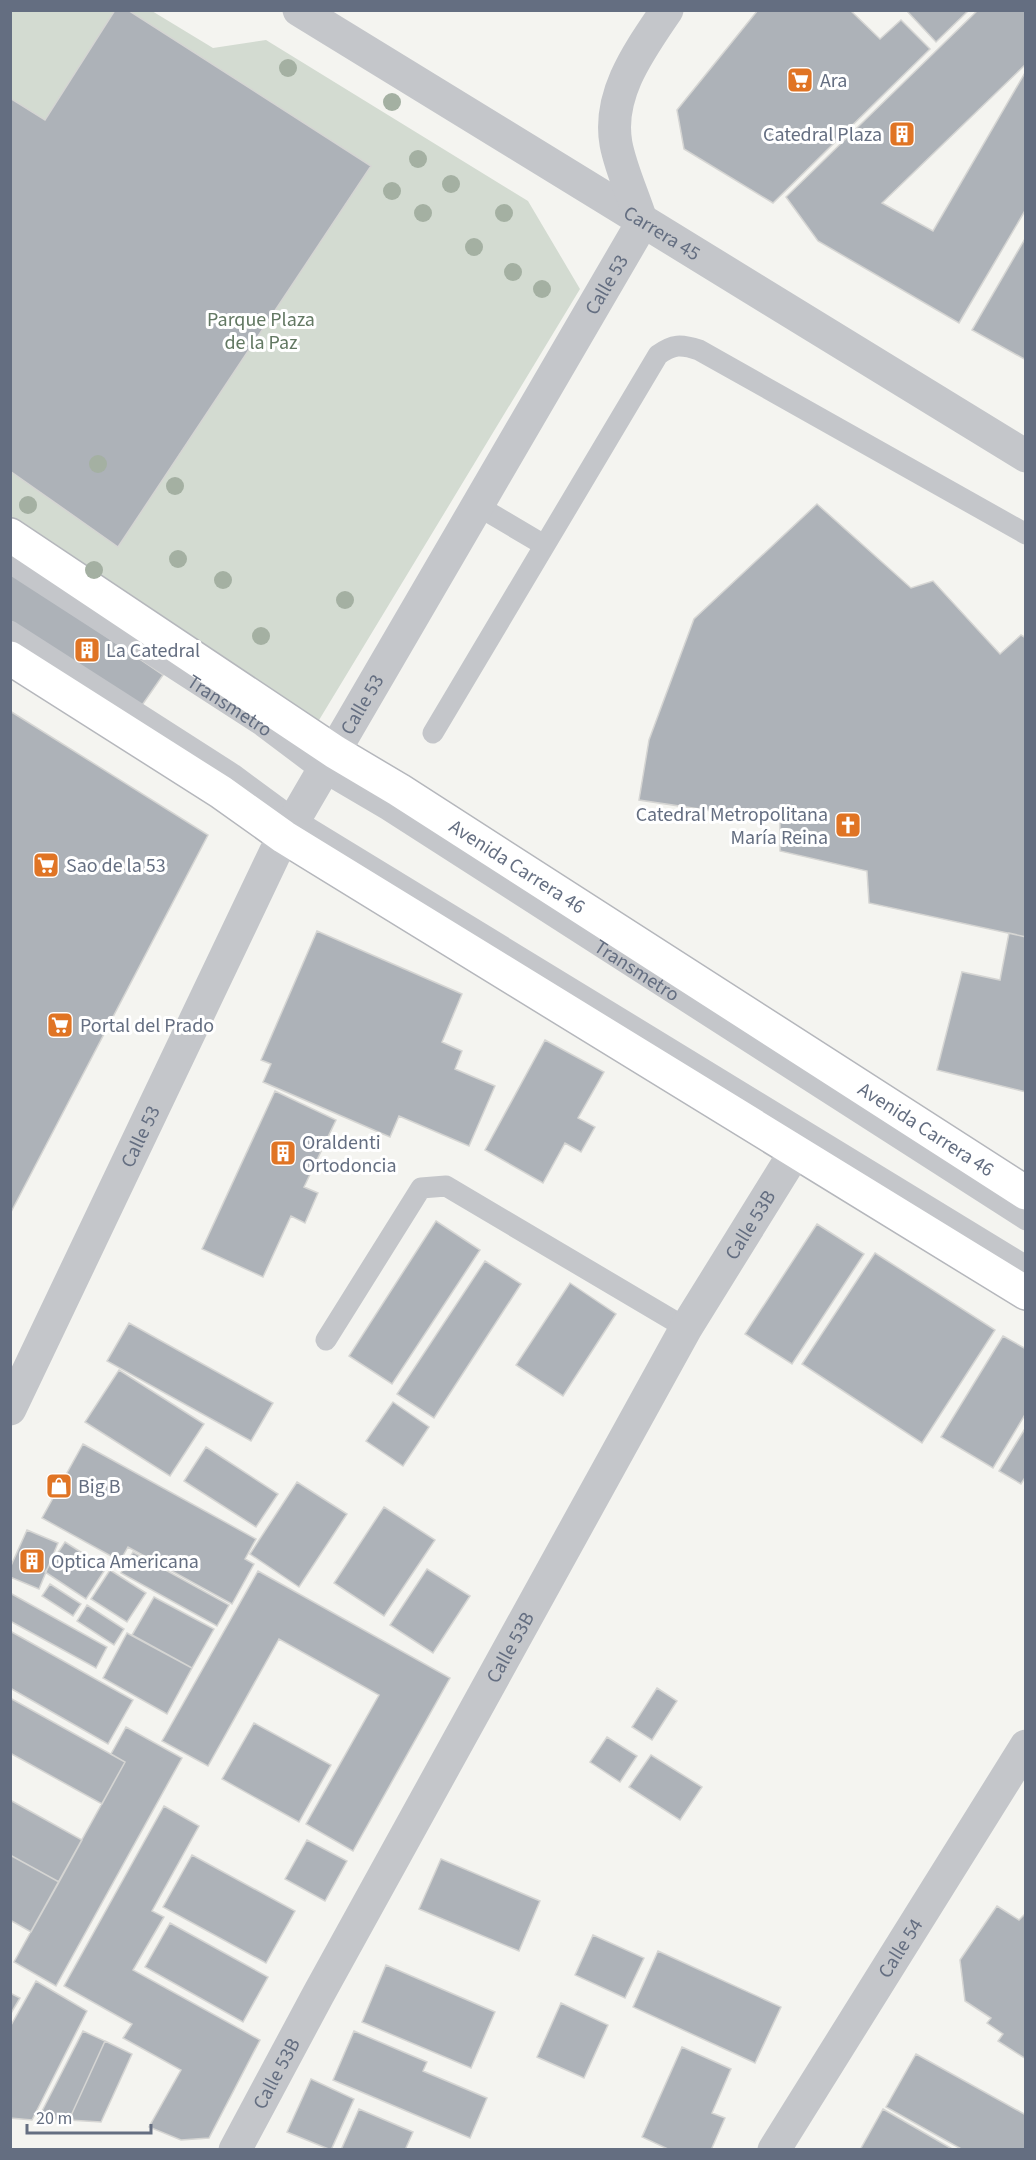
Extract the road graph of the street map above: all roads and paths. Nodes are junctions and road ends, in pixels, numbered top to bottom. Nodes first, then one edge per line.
1 (299, 10) edge
2 (667, 10) edge
3 (642, 223) junction
4 (1026, 456) edge
5 (478, 506) junction
6 (1026, 534) edge
7 (10, 535) edge
8 (544, 545) junction
9 (10, 563) edge
10 (10, 632) edge
11 (10, 658) edge
12 (433, 732) dead end
13 (329, 762) junction
14 (289, 828) junction
15 (795, 1152) junction
16 (1026, 1193) edge
17 (1026, 1221) edge
18 (1026, 1266) edge
19 (1026, 1293) edge
20 (686, 1328) junction
21 (326, 1340) dead end
22 (10, 1409) edge
23 (1026, 1746) edge
24 (236, 2150) edge
25 (774, 2150) edge

1 - 3 street, Carrera 45
2 - 3 street
3 - 4 street, Carrera 45
3 - 5 street, Calle 53
5 - 8 lane
5 - 13 street, Calle 53
6 - 8 lane
7 - 13 main road, Avenida Carrera 46
8 - 12 lane
9 - 13 lane, Transmetro
10 - 14 lane
11 - 14 main road
13 - 14 street, Calle 53
13 - 16 main road, Avenida Carrera 46
13 - 17 lane, Transmetro
14 - 15 main road
14 - 18 lane
14 - 22 street, Calle 53
15 - 19 main road
15 - 20 street, Calle 53B
20 - 21 lane
20 - 24 street, Calle 53B
23 - 25 street, Calle 54

